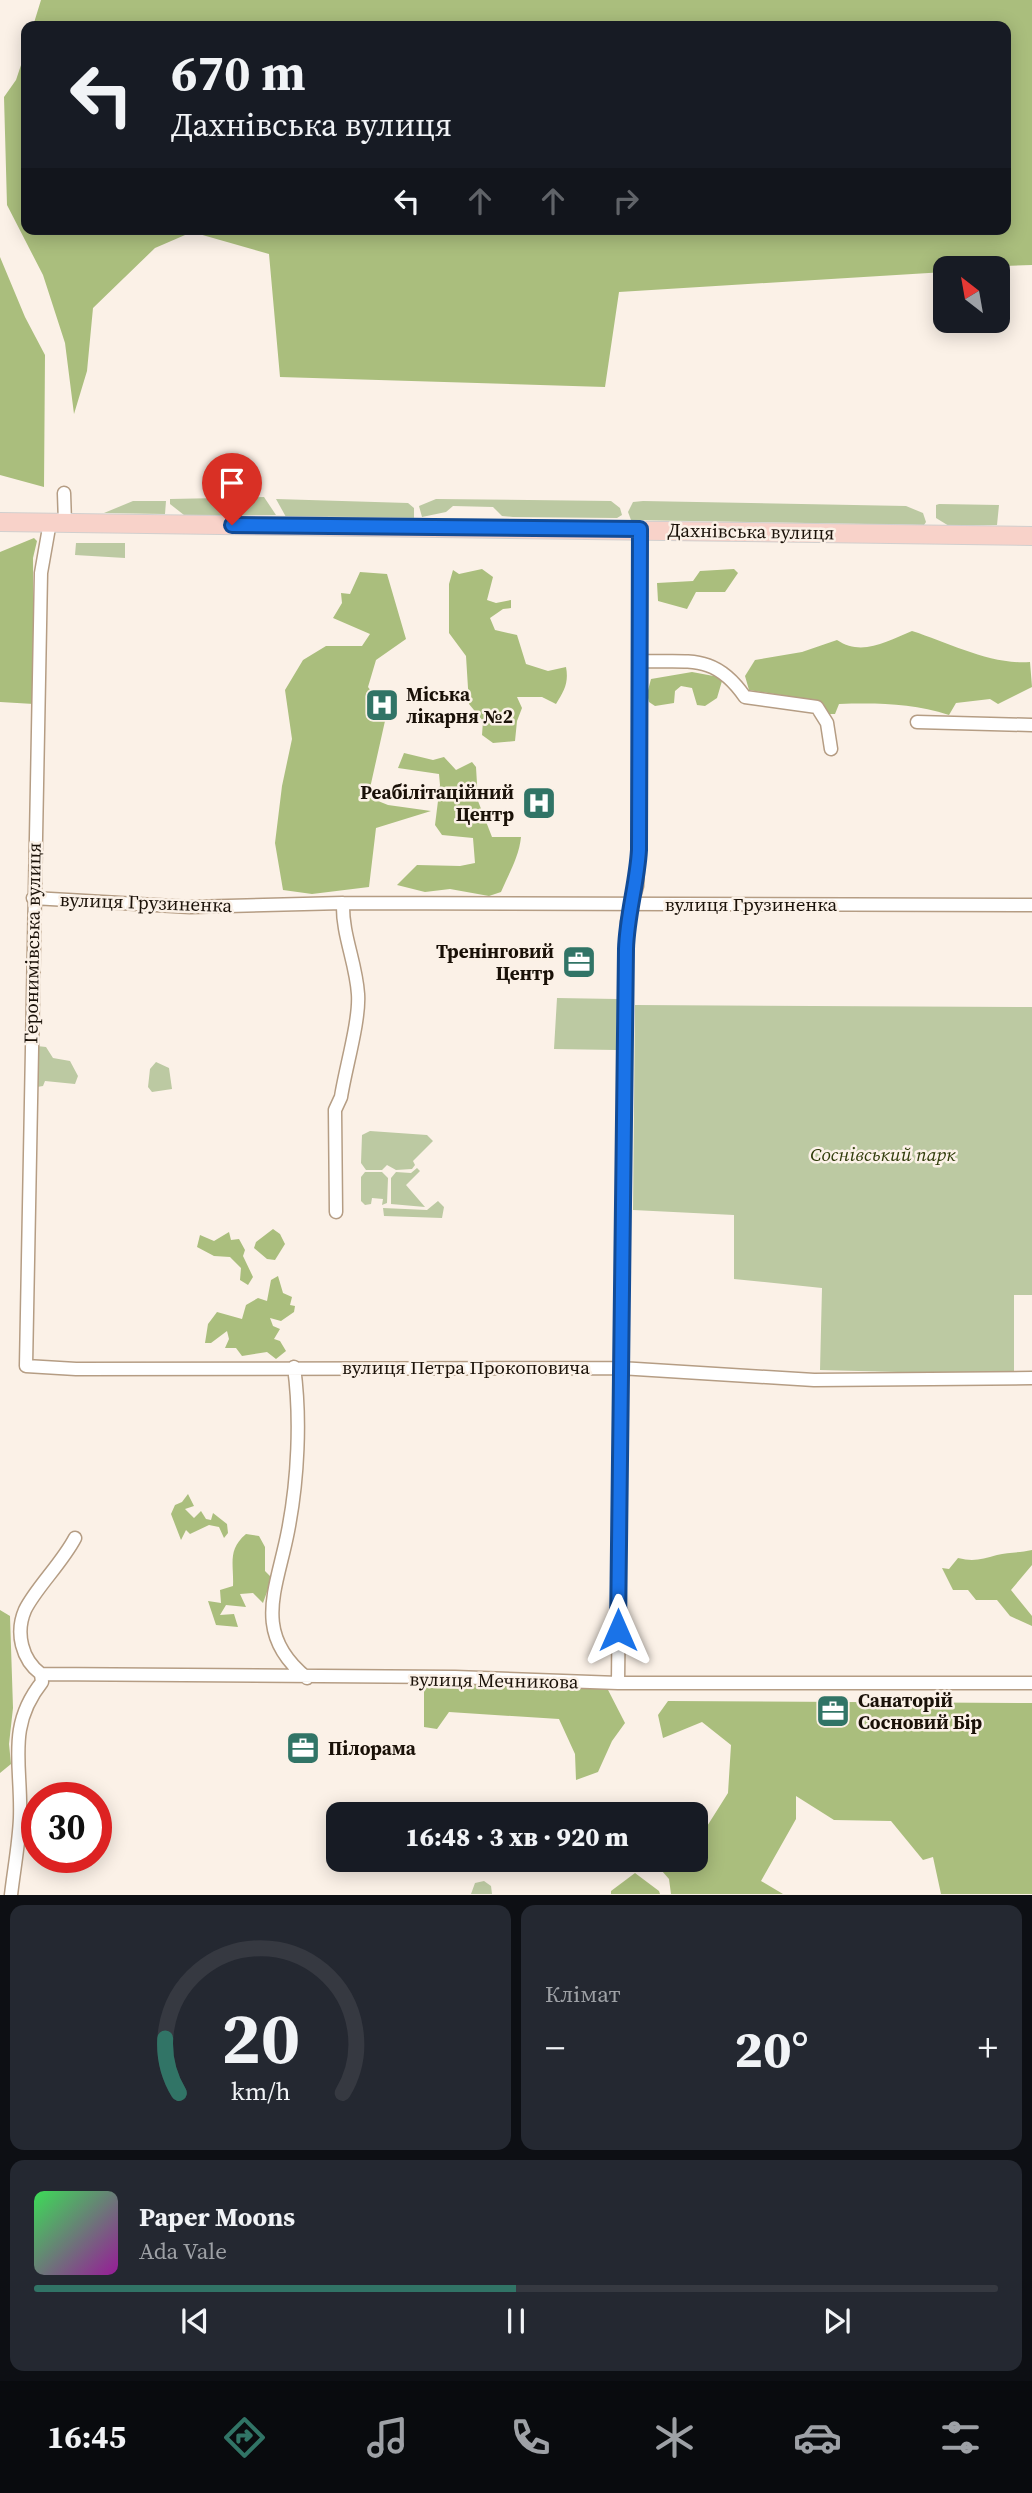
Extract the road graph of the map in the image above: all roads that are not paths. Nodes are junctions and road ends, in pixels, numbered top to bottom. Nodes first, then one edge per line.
1 (64, 493) dead end
2 (0, 522) edge
3 (57, 522) junction
4 (640, 529) junction
5 (1032, 536) edge
6 (639, 662) junction
7 (917, 722) dead end
8 (1032, 725) edge
9 (831, 749) dead end
10 (33, 898) junction
11 (343, 903) junction
12 (631, 903) junction
13 (1032, 905) edge
14 (337, 1212) dead end
15 (26, 1366) joint
16 (294, 1367) junction
17 (620, 1367) junction
18 (1032, 1378) edge
19 (75, 1538) dead end
20 (41, 1674) junction
21 (307, 1678) junction
22 (618, 1683) junction
23 (1032, 1684) edge
24 (11, 1895) edge

1 - 3 street, Геронимівська вулиця
2 - 3 main road, Дахнівська вулиця
3 - 4 main road, Дахнівська вулиця
3 - 10 street, Геронимівська вулиця
4 - 5 main road, Дахнівська вулиця
4 - 6 street
6 - 9 street
6 - 12 street
7 - 8 street
10 - 11 street, вулиця Грузиненка
10 - 15 street, Геронимівська вулиця
11 - 12 street, вулиця Грузиненка
11 - 14 street
12 - 13 street, вулиця Грузиненка
12 - 17 street
15 - 16 street, вулиця Петра Прокоповича
16 - 17 street, вулиця Петра Прокоповича
16 - 21 street
17 - 18 street, вулиця Петра Прокоповича
17 - 22 street
19 - 20 street
20 - 21 street, вулиця Мечникова
20 - 24 street
21 - 22 street, вулиця Мечникова
22 - 23 street, вулиця Мечникова

